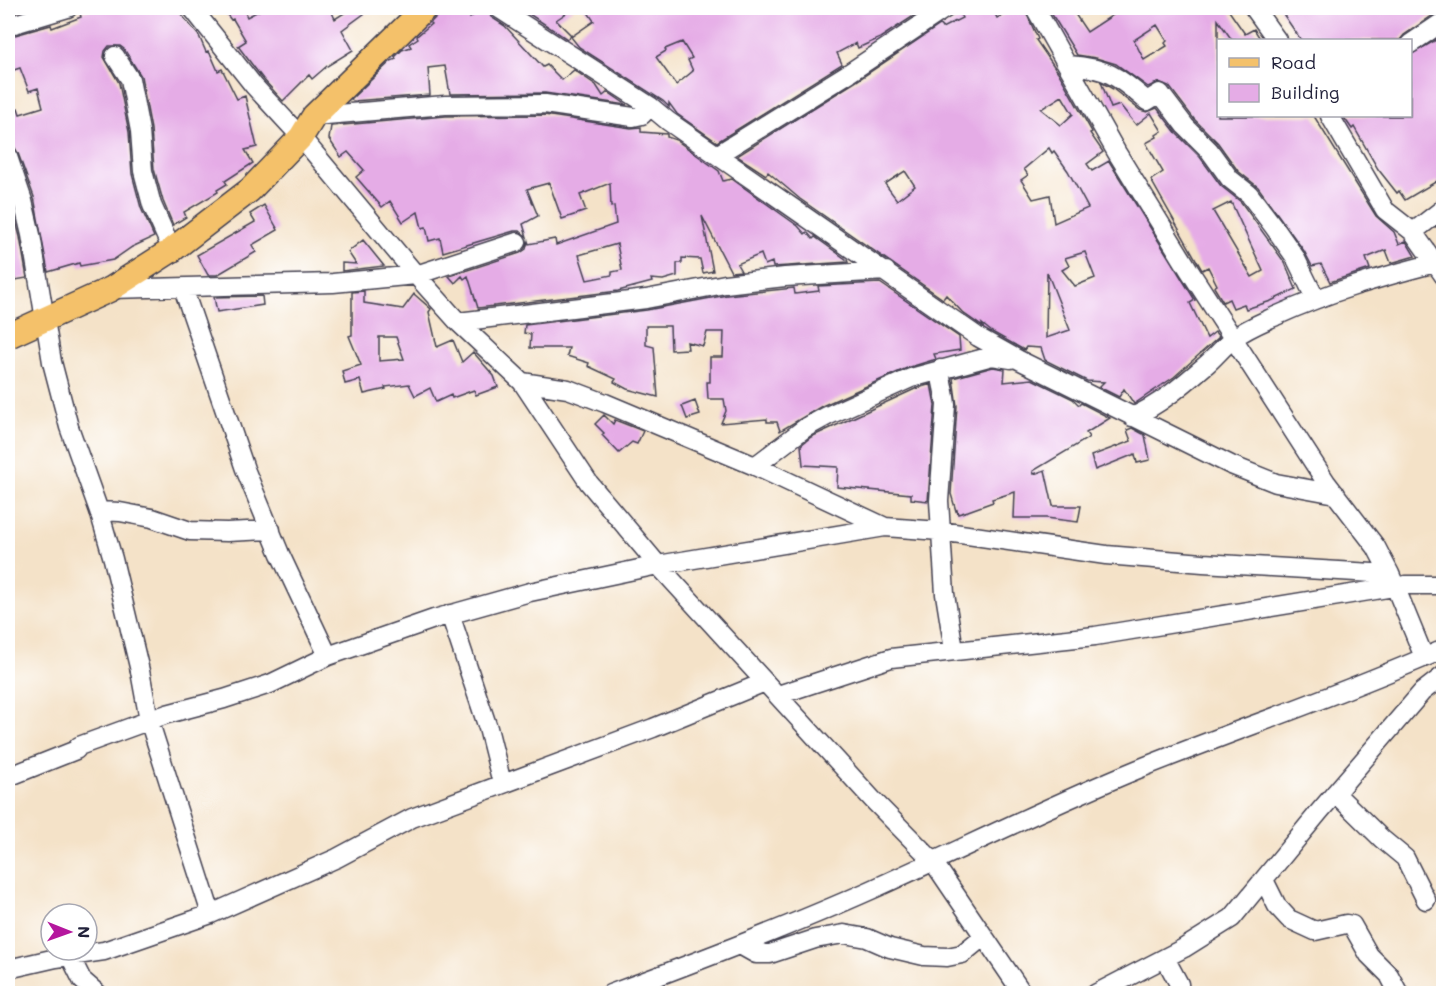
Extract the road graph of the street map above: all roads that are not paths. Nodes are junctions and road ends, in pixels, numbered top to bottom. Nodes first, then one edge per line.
1 (68, 8) edge
2 (192, 8) edge
3 (424, 8) edge
4 (498, 8) edge
5 (946, 8) edge
6 (1035, 8) edge
7 (1254, 8) edge
8 (1442, 11) edge
9 (8, 26) edge
10 (1276, 39) edge
11 (1412, 42) edge
12 (115, 56) dead end
13 (1069, 64) junction
14 (650, 106) junction
15 (314, 116) junction
16 (1331, 117) edge
17 (301, 137) junction
18 (717, 155) junction
19 (8, 157) edge
20 (1443, 207) edge
21 (1413, 232) junction
22 (517, 242) dead end
23 (172, 250) junction
24 (1439, 270) edge
25 (886, 271) junction
26 (416, 275) junction
27 (183, 288) junction
28 (111, 289) junction
29 (1315, 298) junction
30 (46, 319) junction
31 (458, 322) junction
32 (8, 336) edge
33 (1234, 339) junction
34 (1019, 360) junction
35 (940, 369) junction
36 (522, 382) junction
37 (1132, 417) junction
38 (755, 466) junction
39 (1336, 494) junction
40 (99, 511) junction
41 (885, 527) junction
42 (272, 530) junction
43 (940, 531) junction
44 (658, 565) junction
45 (1393, 581) junction
46 (1443, 585) edge
47 (450, 614) junction
48 (954, 650) junction
49 (1434, 653) edge
50 (328, 656) junction
51 (1443, 674) edge
52 (765, 682) junction
53 (778, 695) junction
54 (149, 720) junction
55 (8, 777) edge
56 (502, 783) junction
57 (1335, 793) junction
58 (932, 860) junction
59 (1264, 880) junction
60 (1426, 900) dead end
61 (211, 914) junction
62 (984, 936) junction
63 (740, 945) junction
64 (99, 952) edge
65 (1166, 958) junction
66 (41, 962) edge
67 (73, 962) edge
68 (8, 969) edge
69 (644, 988) edge
70 (98, 993) edge
71 (610, 993) edge
72 (1023, 993) edge
73 (1095, 993) edge
74 (1180, 993) edge
75 (1399, 993) edge

1 - 9 street
2 - 17 street
3 - 15 main road
4 - 14 street
5 - 18 street
6 - 13 street
7 - 10 street
8 - 11 street
12 - 23 street
13 - 29 street
13 - 33 street
14 - 15 street
14 - 18 street
15 - 17 main road
16 - 21 street
17 - 23 main road
17 - 26 street
18 - 25 street
19 - 30 street
20 - 21 street
21 - 24 street
22 - 26 street
23 - 28 main road
24 - 29 street
25 - 31 street
25 - 34 street
26 - 27 street
26 - 31 street
27 - 28 street
27 - 42 street
28 - 30 main road
29 - 33 street
30 - 32 main road
30 - 40 street
31 - 36 street
33 - 37 street
33 - 39 street
34 - 35 street
34 - 37 street
35 - 38 street
35 - 43 street
36 - 38 street
36 - 44 street
37 - 39 street
38 - 41 street
39 - 45 street
40 - 42 street
40 - 54 street
41 - 43 street
41 - 44 street
42 - 50 street
43 - 45 street
43 - 48 street
44 - 47 street
44 - 52 street
45 - 46 street
45 - 48 street
45 - 49 street
47 - 50 street
47 - 56 street
48 - 53 street
49 - 51 street
49 - 58 street
50 - 54 street
51 - 57 street
52 - 53 street
52 - 56 street
53 - 58 street
54 - 55 street
54 - 61 street
56 - 61 street
57 - 59 street
57 - 60 street
58 - 62 street
58 - 63 street
59 - 65 street
59 - 75 street
61 - 64 street
62 - 63 street
62 - 72 street
63 - 69 street
65 - 73 street
65 - 74 street
66 - 68 street
67 - 70 street
69 - 71 street

